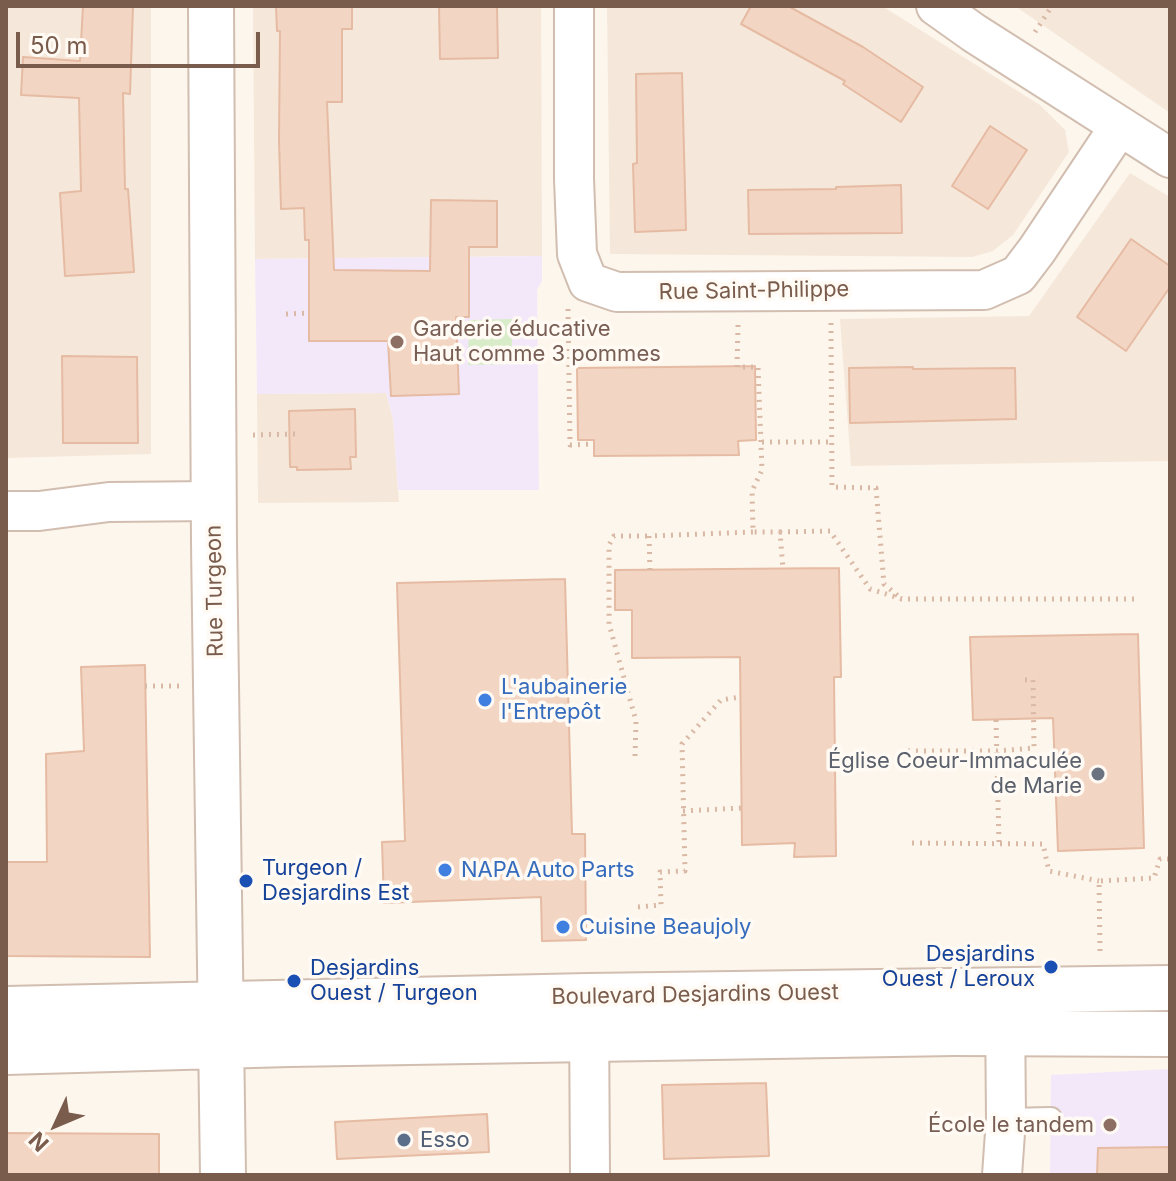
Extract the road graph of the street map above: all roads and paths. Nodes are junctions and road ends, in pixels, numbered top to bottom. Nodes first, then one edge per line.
1 (211, 6) edge
2 (574, 6) edge
3 (936, 6) edge
4 (1119, 127) junction
5 (1170, 158) edge
6 (588, 282) junction
7 (831, 289) junction
8 (738, 292) junction
9 (309, 313) dead end
10 (286, 314) dead end
11 (295, 434) dead end
12 (253, 435) dead end
13 (762, 442) junction
14 (831, 442) junction
15 (594, 444) dead end
16 (214, 501) junction
17 (6, 511) edge
18 (753, 532) junction
19 (780, 532) junction
20 (649, 536) junction
21 (783, 569) dead end
22 (650, 570) dead end
23 (902, 599) junction
24 (1136, 599) dead end
25 (1025, 680) dead end
26 (740, 697) dead end
27 (996, 720) dead end
28 (908, 751) dead end
29 (997, 751) junction
30 (635, 756) dead end
31 (742, 808) dead end
32 (683, 811) junction
33 (912, 843) dead end
34 (999, 843) junction
35 (1170, 859) edge
36 (1099, 881) junction
37 (638, 907) dead end
38 (1100, 952) dead end
39 (1170, 988) edge
40 (1005, 990) junction
41 (588, 996) junction
42 (219, 1003) junction
43 (6, 1009) edge
44 (1005, 1034) junction
45 (1170, 1034) edge
46 (590, 1039) junction
47 (221, 1046) junction
48 (6, 1052) edge
49 (1051, 1118) dead end
50 (1006, 1119) junction
51 (223, 1175) edge
52 (590, 1175) edge
53 (1002, 1175) edge

1 - 16 street, Rue Turgeon
2 - 6 street
3 - 4 street
4 - 5 street
4 - 7 street, Rue Saint-Philippe
6 - 8 street, Rue Saint-Philippe
6 - 15 path
7 - 8 street, Rue Saint-Philippe
7 - 14 path
8 - 13 path
9 - 10 path
11 - 12 path
13 - 14 path
13 - 18 path
14 - 23 path
16 - 17 street
16 - 42 street, Rue Turgeon
18 - 19 path
18 - 20 path
19 - 21 path
19 - 23 path
20 - 22 path
20 - 30 path
23 - 24 path
25 - 29 path
26 - 32 path
27 - 29 path
28 - 29 path
29 - 34 path
31 - 32 path
32 - 37 path
33 - 34 path
34 - 36 path
35 - 36 path
36 - 38 path
39 - 40 street, Boulevard Desjardins Ouest
40 - 41 street, Boulevard Desjardins Ouest
40 - 44 street
41 - 42 street, Boulevard Desjardins Ouest
41 - 46 street
42 - 43 street, Boulevard Desjardins Ouest
42 - 47 street, Rue Turgeon
44 - 45 street, Boulevard Desjardins Ouest
44 - 46 street, Boulevard Desjardins Ouest
44 - 50 street
46 - 47 street, Boulevard Desjardins Ouest
46 - 52 street
47 - 48 street, Boulevard Desjardins Ouest
47 - 51 street, Rue Turgeon
49 - 50 lane
50 - 53 street

